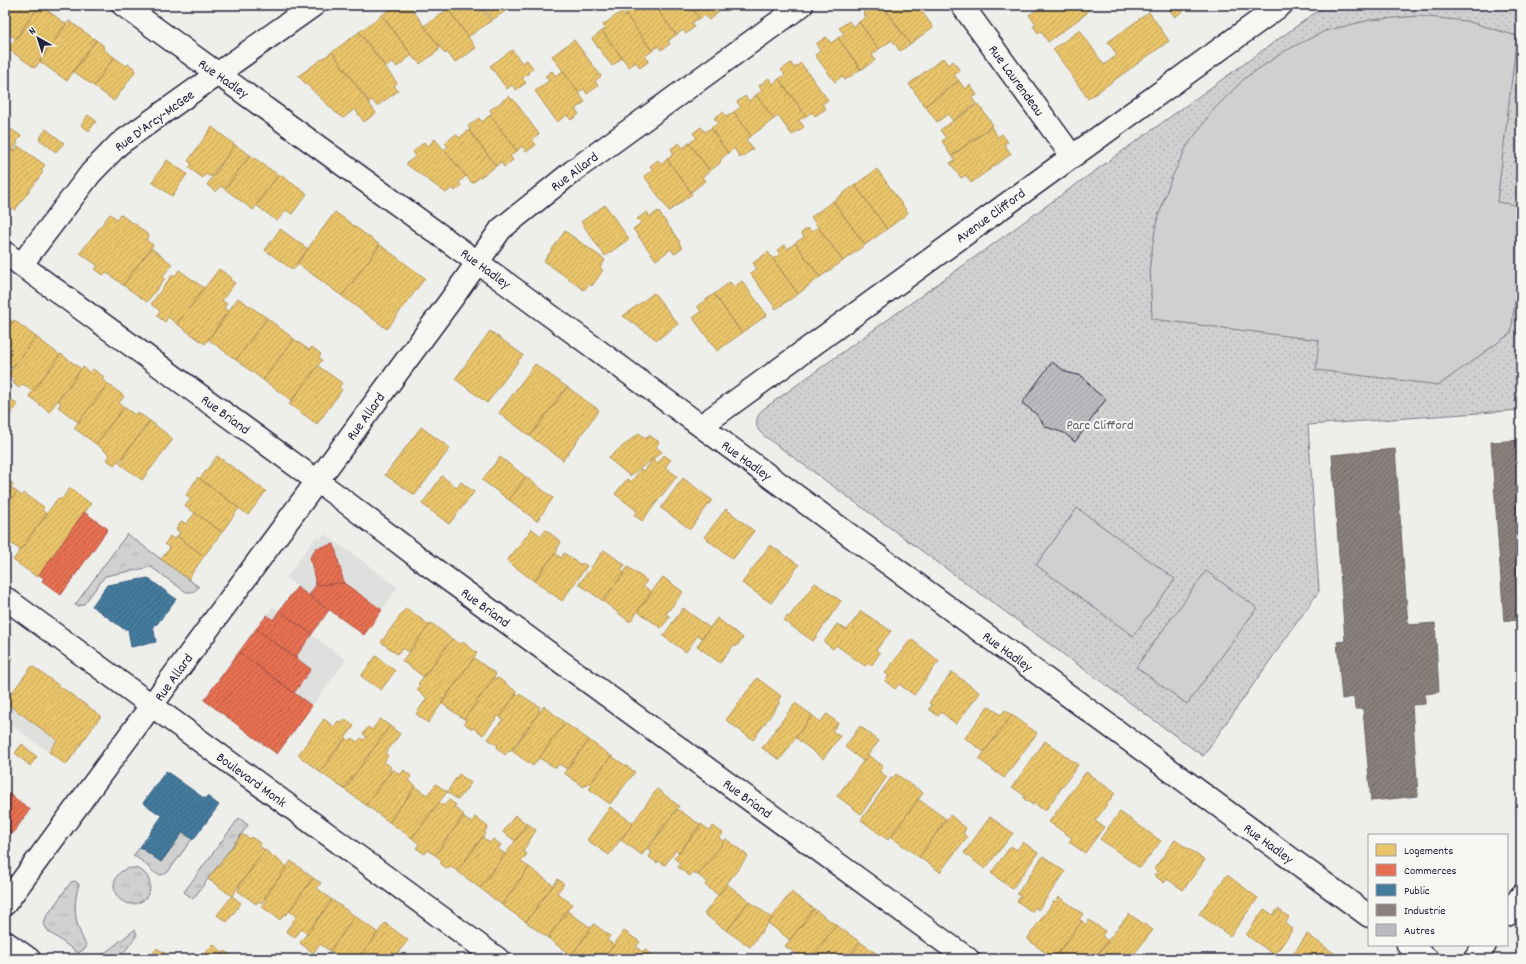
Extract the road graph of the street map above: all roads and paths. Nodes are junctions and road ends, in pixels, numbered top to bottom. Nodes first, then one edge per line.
1 (124, 5) edge
2 (314, 5) edge
3 (802, 5) edge
4 (962, 5) edge
5 (1281, 5) edge
6 (218, 74) junction
7 (1072, 156) junction
8 (13, 259) edge
9 (478, 262) junction
10 (700, 426) junction
11 (317, 481) junction
12 (5, 598) edge
13 (152, 706) junction
14 (1521, 896) edge
15 (5, 904) edge
16 (1508, 914) edge
17 (1368, 915) edge
18 (5, 942) edge
19 (1409, 946) edge
20 (1484, 946) edge
21 (29, 959) edge
22 (498, 959) edge
23 (968, 959) edge
24 (1427, 959) edge
25 (1474, 959) edge

1 - 6 street, Rue Hadley
2 - 6 street, Rue D'Arcy-McGee
3 - 9 street, Rue Allard
4 - 7 street, Rue Laurendeau
5 - 7 street, Avenue Clifford
6 - 8 street, Rue D'Arcy-McGee
6 - 9 street, Rue Hadley
7 - 10 street, Avenue Clifford
8 - 11 street, Rue Briand
9 - 10 street, Rue Hadley
9 - 11 street, Rue Allard
10 - 17 street, Rue Hadley
11 - 13 street, Rue Allard
11 - 23 street, Rue Briand
12 - 13 street, Boulevard Monk
13 - 15 street, Rue Allard
13 - 22 street, Boulevard Monk
14 - 16 street
18 - 21 street
19 - 24 street
20 - 25 street

